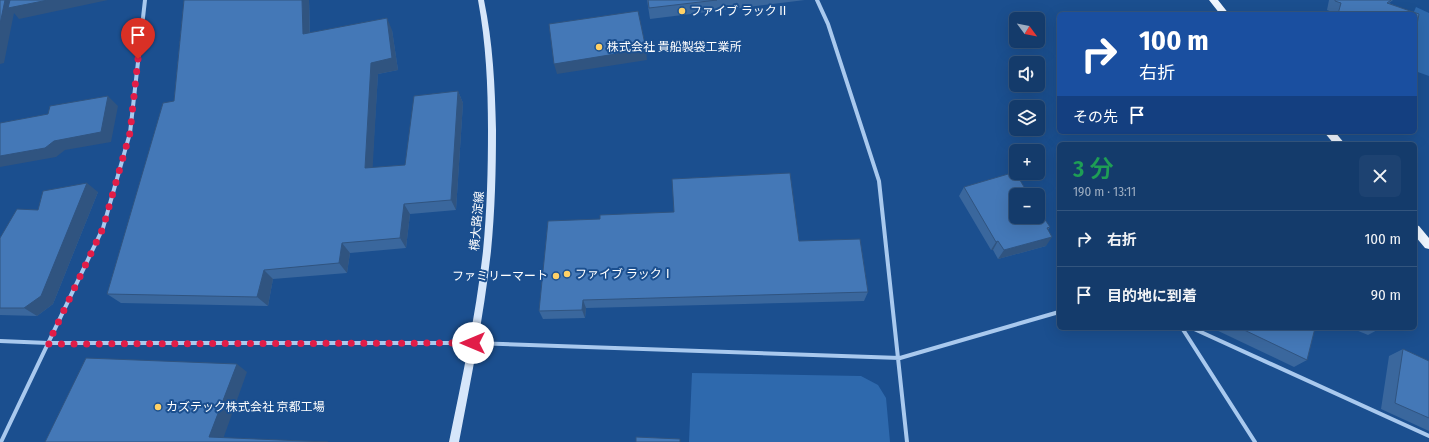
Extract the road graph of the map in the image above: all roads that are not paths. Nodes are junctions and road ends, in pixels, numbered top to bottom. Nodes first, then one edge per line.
1 (145, 0) edge
2 (481, 0) edge
3 (817, 0) edge
4 (1213, 0) edge
5 (1223, 12) edge
6 (1331, 134) edge
7 (1338, 142) edge
8 (1417, 231) edge
9 (1429, 245) edge
10 (1057, 313) edge
11 (1183, 330) edge
12 (1196, 330) edge
13 (0, 341) edge
14 (473, 343) junction
15 (48, 344) junction
16 (900, 358) junction
17 (1429, 436) edge
18 (1, 442) edge
19 (454, 442) edge
20 (907, 442) edge
21 (1255, 442) edge

1 - 15 street
2 - 14 street, 横大路淀線
3 - 16 street
4 - 5 main road
6 - 7 main road
8 - 9 main road
10 - 16 street
11 - 21 street
12 - 17 street
13 - 15 street
14 - 15 street
14 - 16 street
14 - 19 street, 横大路淀線
15 - 18 street
16 - 20 street

